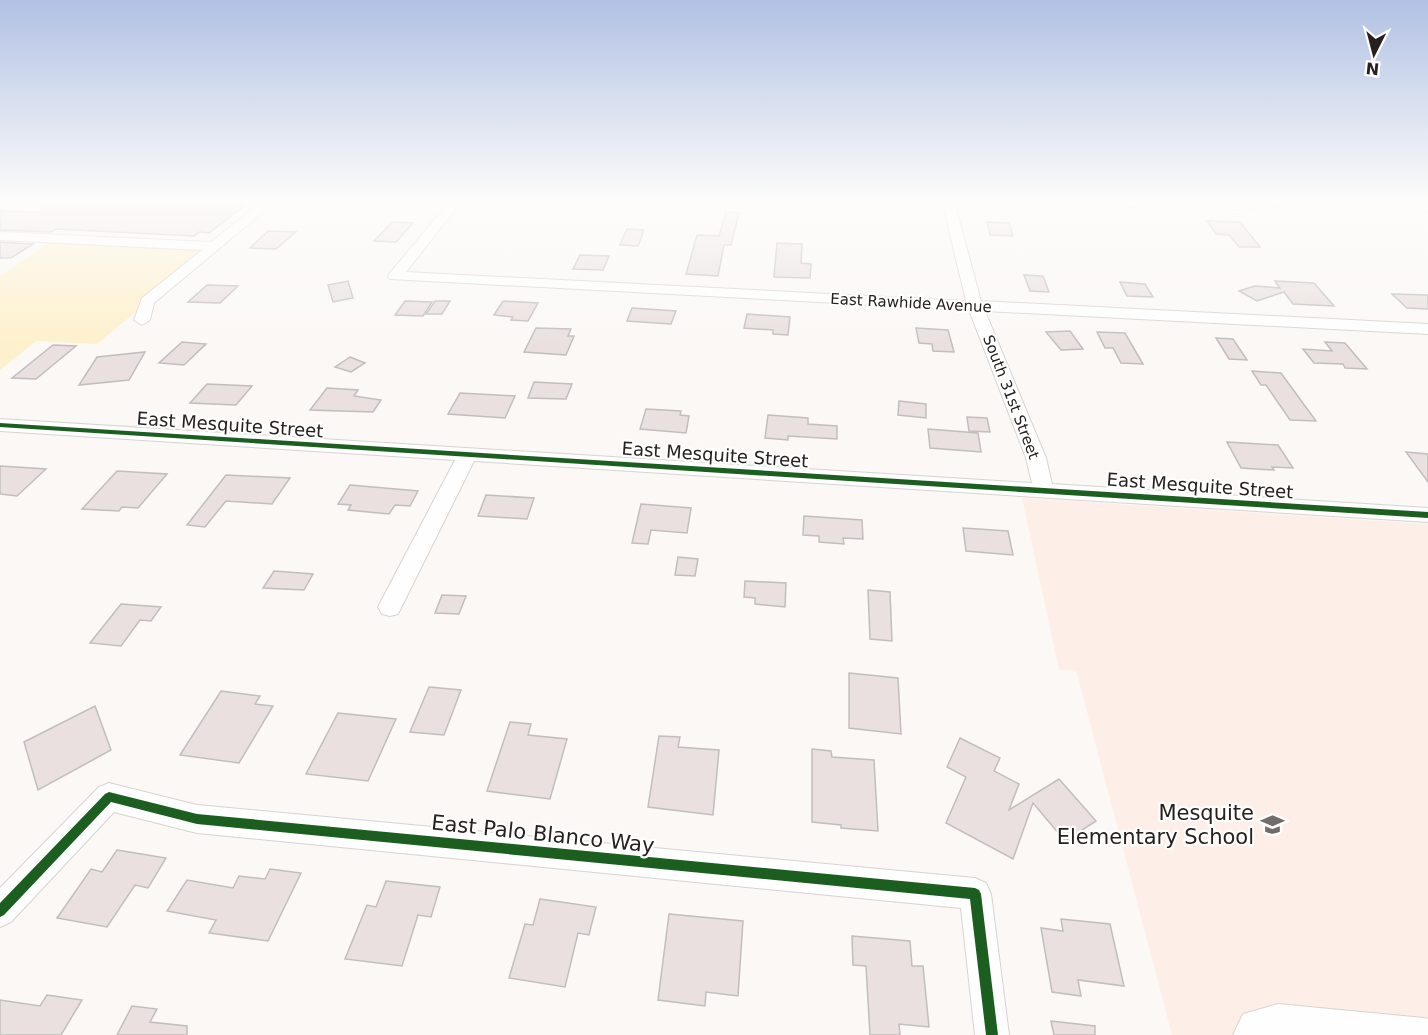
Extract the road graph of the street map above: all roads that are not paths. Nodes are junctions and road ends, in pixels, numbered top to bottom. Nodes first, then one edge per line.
1 (211, 249) edge
2 (417, 249) edge
3 (960, 249) edge
4 (975, 306) junction
5 (142, 320) dead end
6 (1428, 329) edge
7 (0, 425) edge
8 (467, 455) junction
9 (1044, 491) junction
10 (1428, 515) edge
11 (390, 607) dead end
12 (0, 910) edge
13 (992, 1035) edge
14 (1250, 1035) edge
15 (1424, 1035) edge

1 - 5 street
2 - 4 street, East Rawhide Avenue
3 - 4 street, South 31st Street
4 - 6 street, East Rawhide Avenue
4 - 9 street, South 31st Street
7 - 8 street, East Mesquite Street
8 - 9 street, East Mesquite Street
8 - 11 street
9 - 10 street, East Mesquite Street
12 - 13 street, East Palo Blanco Way
14 - 15 street

